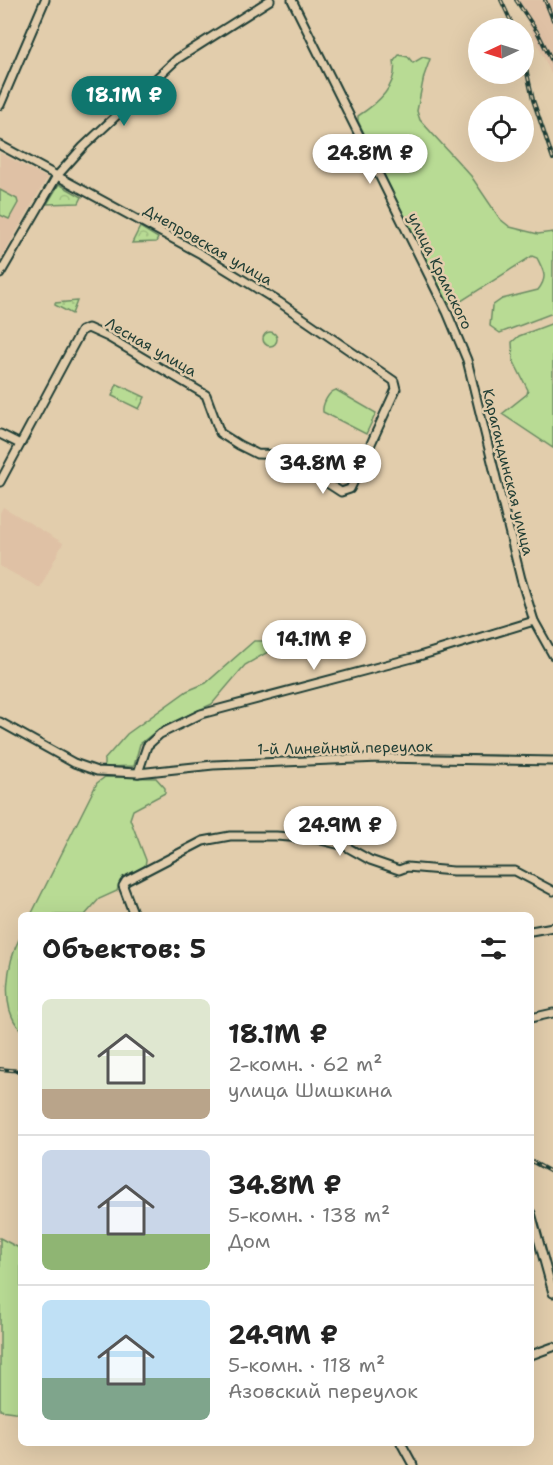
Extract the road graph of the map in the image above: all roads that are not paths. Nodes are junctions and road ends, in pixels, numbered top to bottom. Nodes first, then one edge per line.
1 (45, 0) edge
2 (270, 0) edge
3 (292, 0) edge
4 (0, 105) edge
5 (0, 146) edge
6 (57, 176) junction
7 (0, 274) edge
8 (467, 360) joint
9 (206, 395) joint
10 (0, 434) edge
11 (20, 444) junction
12 (0, 482) edge
13 (534, 621) junction
14 (553, 655) edge
15 (0, 722) edge
16 (553, 761) edge
17 (138, 773) junction
18 (553, 891) edge
19 (133, 912) edge
20 (553, 927) edge
21 (534, 930) edge
22 (553, 1013) edge
23 (534, 1017) edge
24 (534, 1224) edge
25 (553, 1293) edge
26 (553, 1347) edge
27 (534, 1354) edge
28 (403, 1446) edge
29 (413, 1465) edge

1 - 4 street
2 - 6 street
3 - 8 street, улица Крамского
5 - 6 street, Днепровская улица
6 - 7 street
6 - 9 street, Днепровская улица
8 - 13 street, Карагандинская улица
9 - 11 street, Лесная улица
10 - 11 street
11 - 12 street
13 - 14 street, Карагандинская улица
13 - 17 street
15 - 17 street, 1-й Линейный переулок
16 - 17 street, 1-й Линейный переулок
18 - 19 street
20 - 21 street
22 - 23 street
24 - 25 street
26 - 27 street
28 - 29 street

